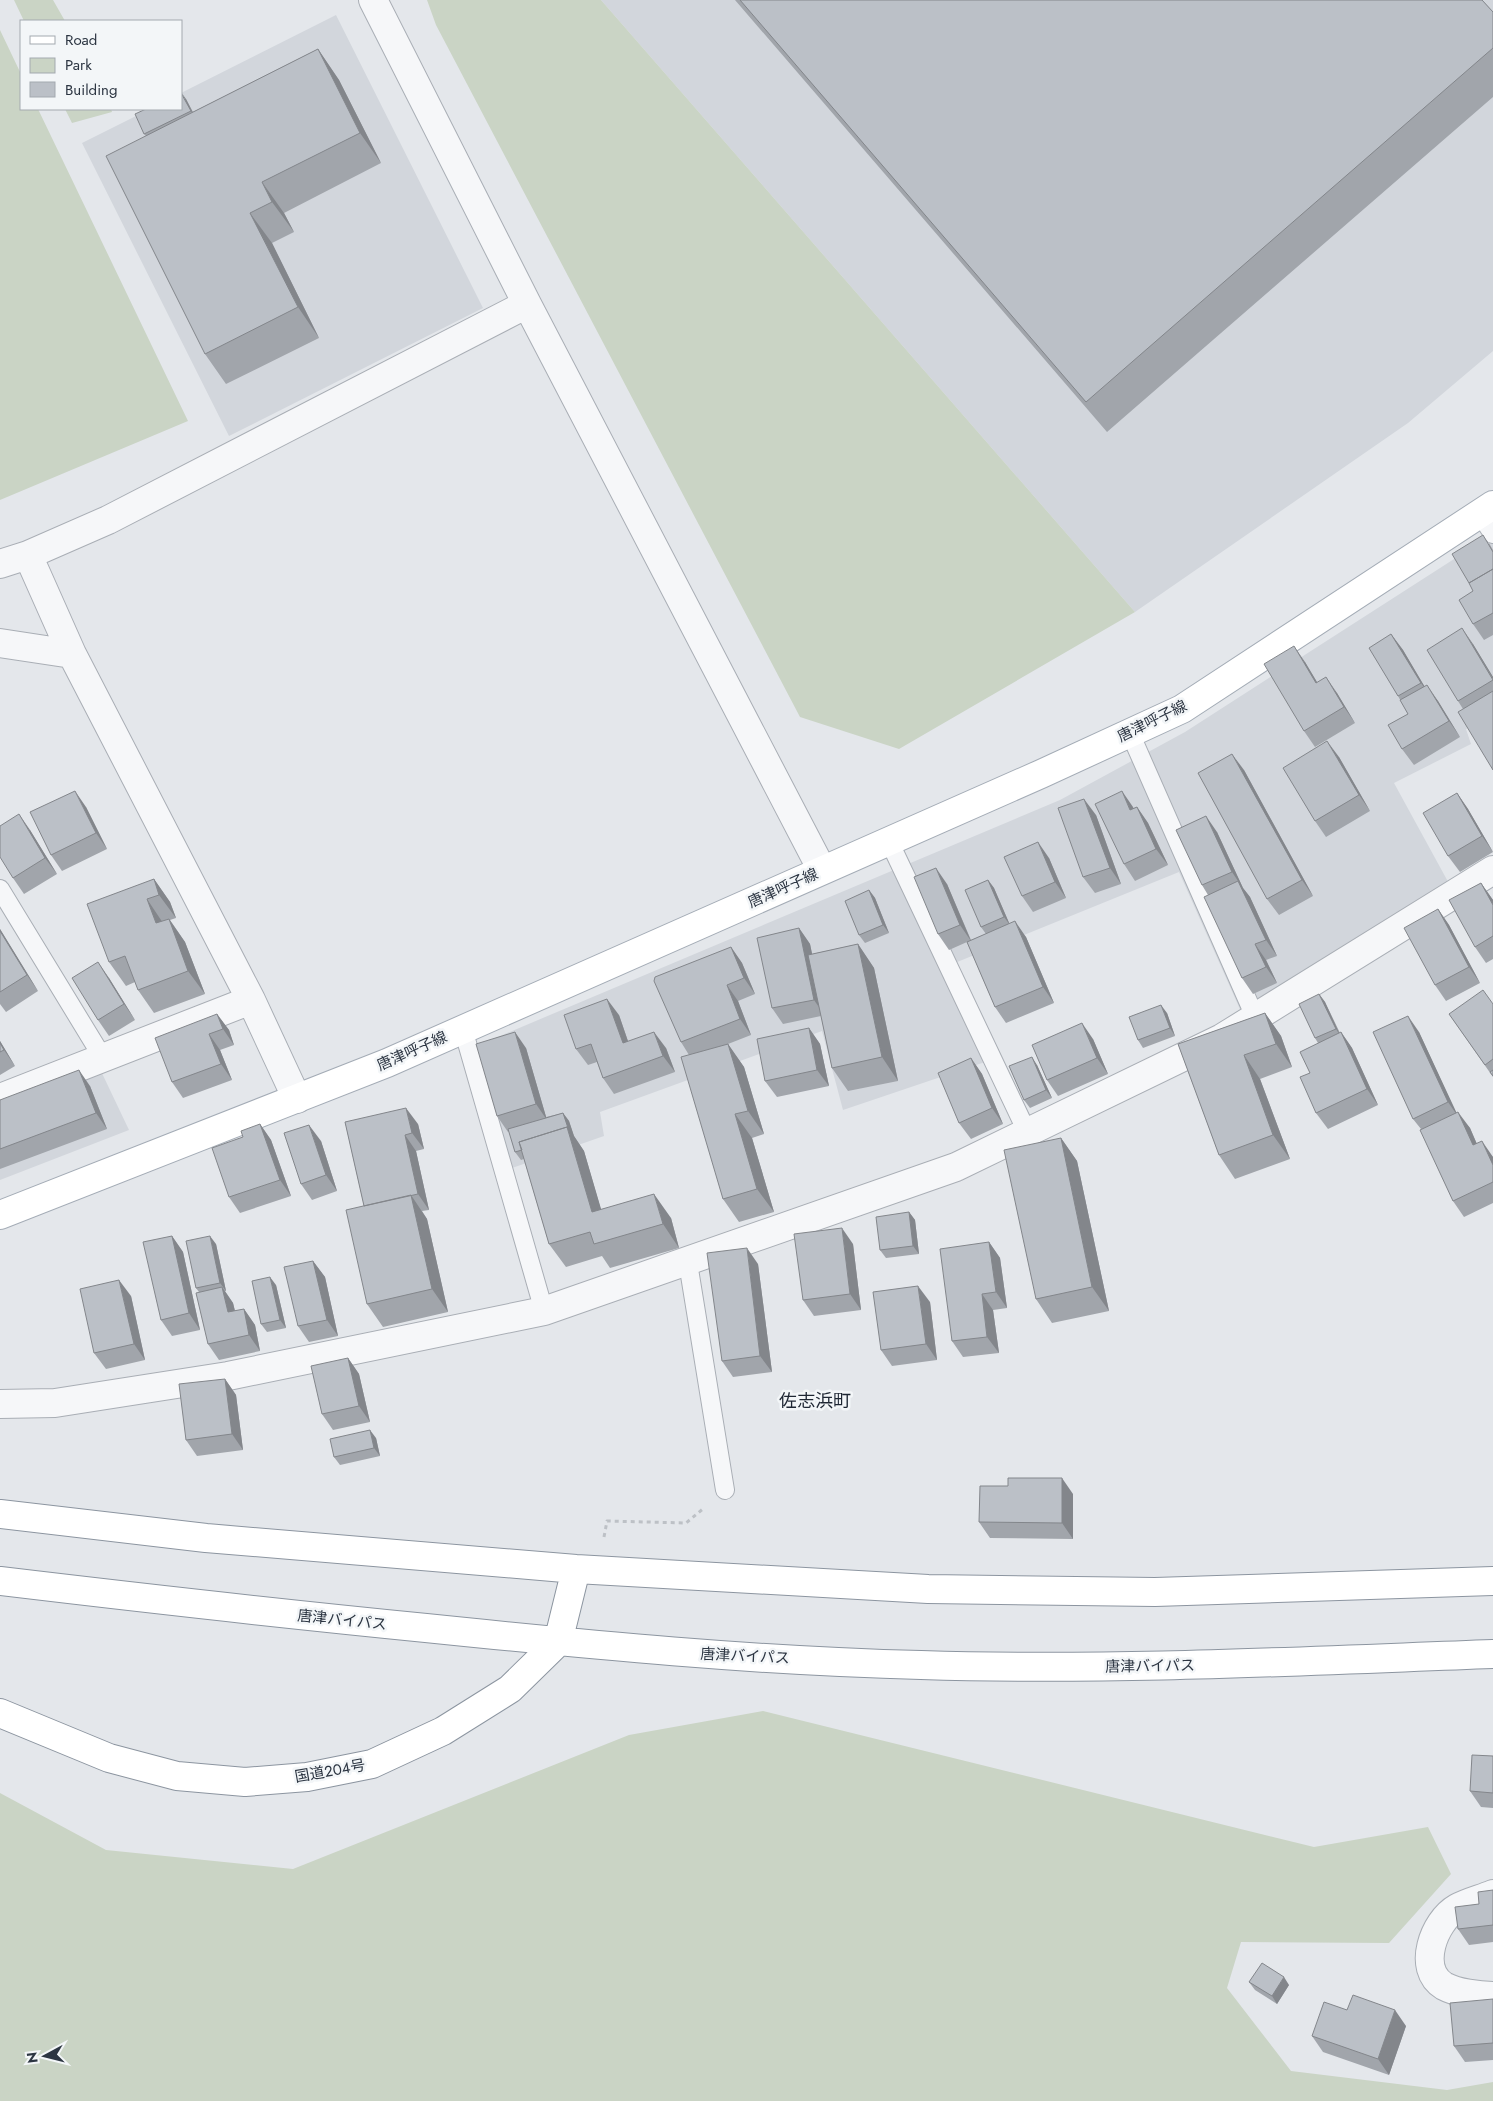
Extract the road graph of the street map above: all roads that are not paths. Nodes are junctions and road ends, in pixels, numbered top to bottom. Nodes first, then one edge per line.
1 (374, 0) edge
2 (526, 304) junction
3 (1489, 518) edge
4 (28, 555) junction
5 (0, 564) edge
6 (0, 644) edge
7 (72, 654) junction
8 (1130, 732) junction
9 (889, 841) junction
10 (822, 870) junction
11 (1493, 870) edge
12 (0, 889) edge
13 (251, 1000) junction
14 (1255, 1017) junction
15 (463, 1029) junction
16 (103, 1058) junction
17 (0, 1098) edge
18 (297, 1098) junction
19 (1028, 1134) junction
20 (37, 1202) junction
21 (0, 1215) edge
22 (0, 1222) edge
23 (688, 1263) junction
24 (544, 1311) junction
25 (0, 1404) edge
26 (725, 1490) road end
27 (0, 1514) edge
28 (576, 1569) junction
29 (1493, 1581) edge
30 (0, 1582) edge
31 (558, 1642) junction
32 (1493, 1654) edge
33 (0, 1713) edge
34 (1493, 1894) edge
35 (1493, 1996) edge

1 - 2 street
2 - 4 street
2 - 10 street
3 - 8 main road, 唐津呼子線
4 - 5 street
4 - 7 street
6 - 7 street
7 - 13 street
8 - 9 main road, 唐津呼子線
8 - 14 lane
9 - 10 main road, 唐津呼子線
9 - 19 lane
10 - 15 main road, 唐津呼子線
11 - 14 street
12 - 16 lane
13 - 16 street
13 - 18 street
14 - 19 street
15 - 18 main road, 唐津呼子線
15 - 24 lane
16 - 17 street
18 - 20 main road, 唐津呼子線
19 - 23 street
20 - 21 main road, 唐津呼子線
20 - 22 main road, 唐津呼子線
23 - 24 street
23 - 26 lane
24 - 25 street
27 - 28 main road
28 - 29 main road
28 - 31 main road
30 - 31 main road, 唐津バイパス
31 - 32 main road, 唐津バイパス
31 - 33 main road, 国道204号
34 - 35 street

